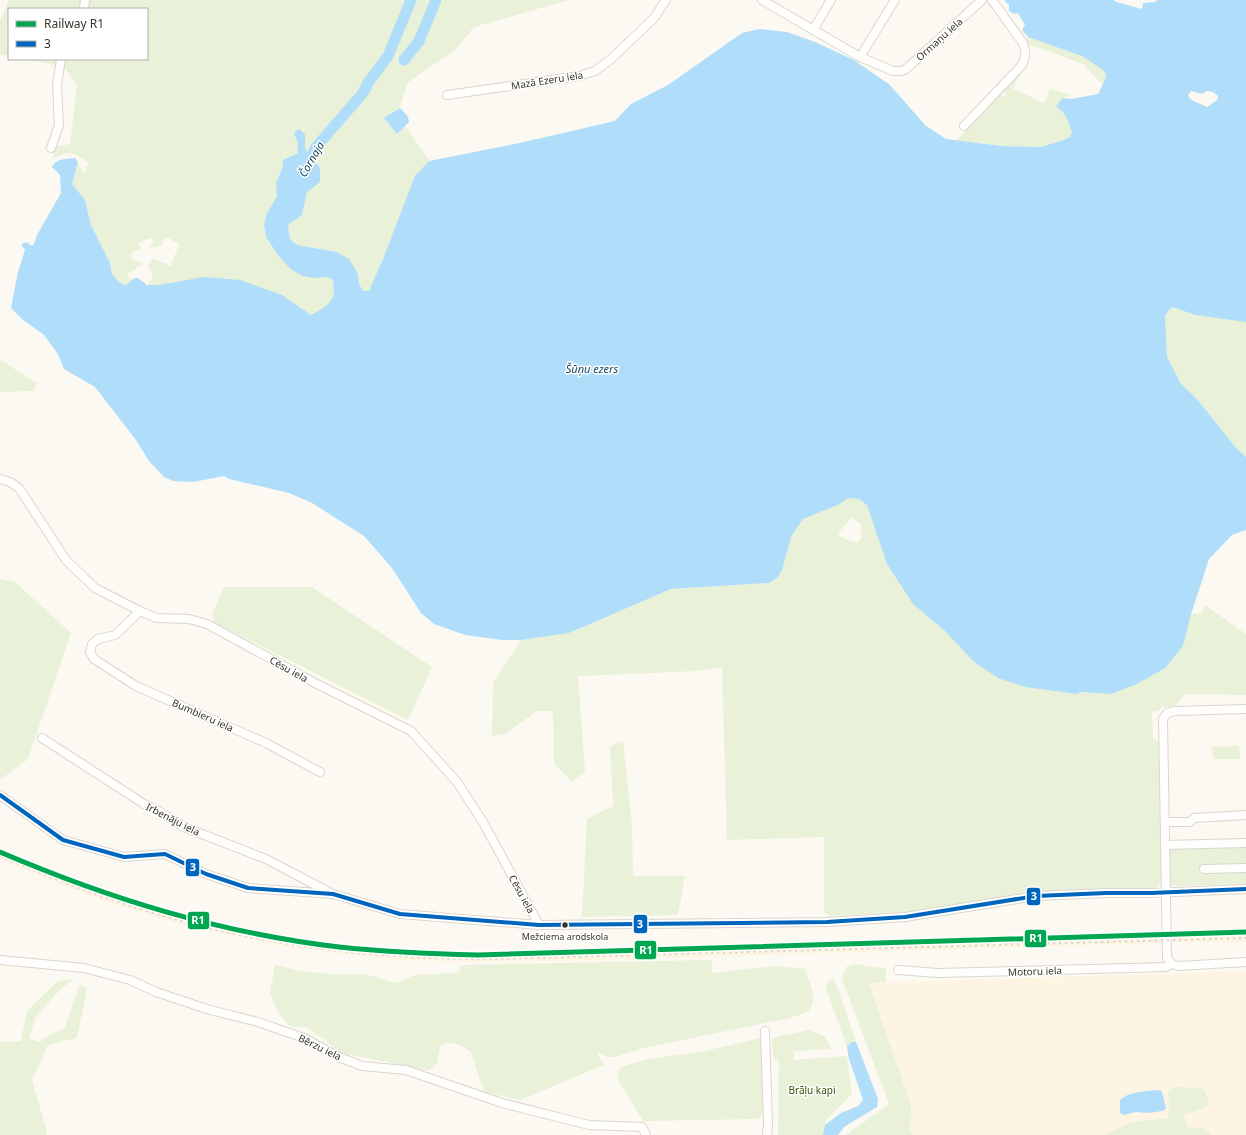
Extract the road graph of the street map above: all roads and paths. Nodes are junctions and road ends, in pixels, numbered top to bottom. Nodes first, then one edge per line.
1 (666, 0) edge
2 (762, 0) edge
3 (831, 0) edge
4 (895, 0) edge
5 (982, 0) edge
6 (992, 0) edge
7 (812, 30) junction
8 (860, 57) junction
9 (61, 60) edge
10 (447, 95) dead end
11 (964, 126) dead end
12 (51, 148) dead end
13 (0, 479) edge
14 (140, 611) junction
15 (1246, 710) edge
16 (42, 738) dead end
17 (320, 772) dead end
18 (0, 795) edge
19 (1246, 815) edge
20 (1164, 822) junction
21 (1246, 843) edge
22 (1165, 845) junction
23 (1246, 868) edge
24 (1204, 869) dead end
25 (1246, 889) edge
26 (1165, 892) junction
27 (333, 894) junction
28 (539, 925) junction
29 (0, 960) edge
30 (1246, 962) edge
31 (1172, 964) junction
32 (898, 970) dead end
33 (765, 1031) dead end
34 (646, 1135) edge
35 (767, 1135) edge

1 - 10 street, Mazā Ezeru iela
2 - 7 street
3 - 7 street
4 - 8 street
5 - 8 street, Ormaņu iela
6 - 11 street
7 - 8 street
9 - 12 street
13 - 14 street, Cēsu iela
14 - 17 street, Bumbieru iela
14 - 28 street, Cēsu iela
15 - 20 street
16 - 27 street, Irbenāju iela
18 - 27 street
19 - 20 street
20 - 22 street
21 - 22 street
22 - 26 street
23 - 24 street
25 - 26 street, Cēsu iela
26 - 28 street, Cēsu iela
26 - 31 street
27 - 28 street
29 - 34 street, Bērzu iela
30 - 31 street, Motoru iela
31 - 32 street, Motoru iela
33 - 35 street

